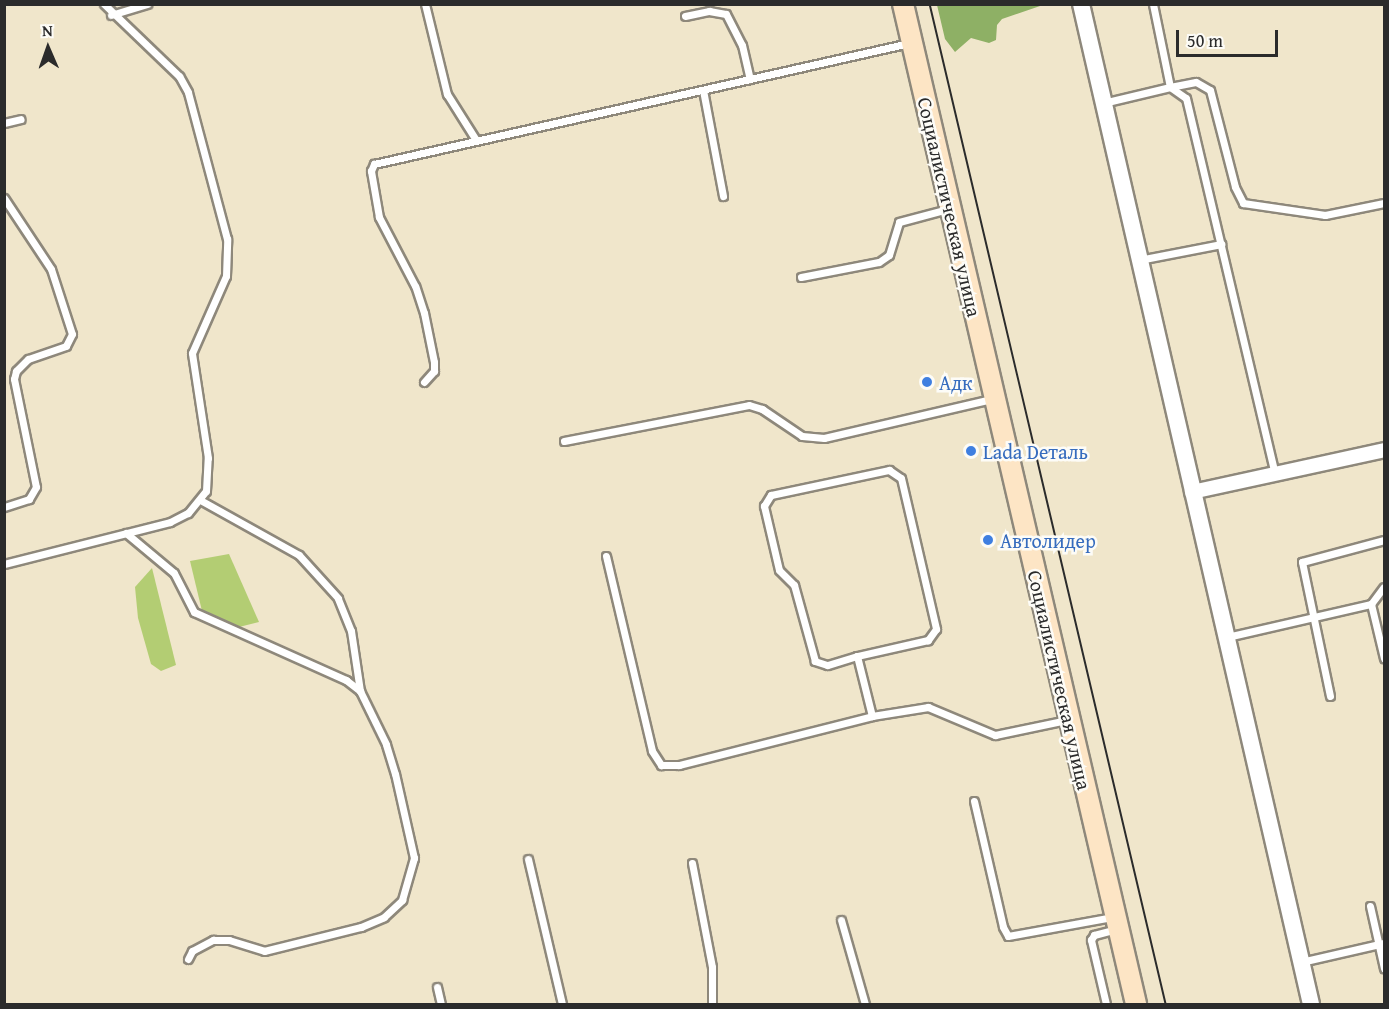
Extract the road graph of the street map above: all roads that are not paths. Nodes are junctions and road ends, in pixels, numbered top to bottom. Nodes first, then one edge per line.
1 (104, 4) edge
2 (147, 4) edge
3 (425, 4) edge
4 (903, 4) edge
5 (1081, 4) edge
6 (1153, 4) edge
7 (111, 15) junction
8 (685, 16) dead end
9 (912, 43) junction
10 (750, 79) junction
11 (1170, 87) junction
12 (703, 90) junction
13 (1103, 103) junction
14 (21, 119) dead end
15 (4, 123) edge
16 (476, 140) junction
17 (723, 196) dead end
18 (4, 198) edge
19 (1384, 203) edge
20 (950, 209) junction
21 (1221, 244) junction
22 (1139, 260) junction
23 (801, 277) dead end
24 (424, 382) dead end
25 (995, 399) junction
26 (564, 441) dead end
27 (1384, 450) edge
28 (1275, 474) junction
29 (1192, 492) junction
30 (202, 501) junction
31 (4, 507) edge
32 (126, 533) junction
33 (1384, 540) edge
34 (606, 556) dead end
35 (4, 564) edge
36 (1384, 587) edge
37 (1371, 604) junction
38 (1313, 618) junction
39 (1227, 637) junction
40 (857, 656) junction
41 (1384, 658) edge
42 (360, 691) junction
43 (1330, 696) dead end
44 (872, 716) junction
45 (1070, 720) junction
46 (974, 801) dead end
47 (528, 859) dead end
48 (692, 863) dead end
49 (1370, 906) dead end
50 (841, 920) dead end
51 (1117, 922) junction
52 (1382, 943) edge
53 (188, 959) dead end
54 (1301, 962) junction
55 (1384, 968) edge
56 (437, 987) dead end
57 (441, 1005) edge
58 (562, 1005) edge
59 (712, 1005) edge
60 (865, 1005) edge
61 (1106, 1005) edge
62 (1136, 1005) edge
63 (1311, 1005) edge

1 - 7 lane
2 - 7 lane
3 - 16 lane
4 - 9 main road, Социалистическая улица
5 - 13 street
6 - 11 lane
7 - 30 lane
8 - 10 lane
9 - 10 lane
9 - 20 main road, Социалистическая улица
10 - 12 lane
11 - 13 lane
11 - 19 lane
11 - 21 lane
12 - 16 lane
12 - 17 lane
13 - 22 street
14 - 15 lane
16 - 24 lane
18 - 31 lane
20 - 23 lane
20 - 25 main road, Социалистическая улица
21 - 22 lane
21 - 28 lane
22 - 29 street
25 - 26 lane
25 - 45 main road, Социалистическая улица
27 - 28 street
28 - 29 street
29 - 39 street
30 - 32 lane
30 - 42 lane
32 - 35 lane
32 - 42 lane
33 - 38 lane
34 - 44 lane
36 - 37 lane
37 - 38 lane
37 - 41 lane
38 - 39 lane
38 - 43 lane
39 - 54 street
40 - 40 lane
40 - 44 lane
42 - 53 lane
44 - 45 lane
45 - 51 main road, Социалистическая улица
46 - 51 lane
47 - 58 lane
48 - 59 lane
49 - 52 lane
50 - 60 lane
51 - 61 lane
51 - 62 main road, Социалистическая улица
52 - 54 lane
52 - 55 lane
54 - 63 street
56 - 57 lane

